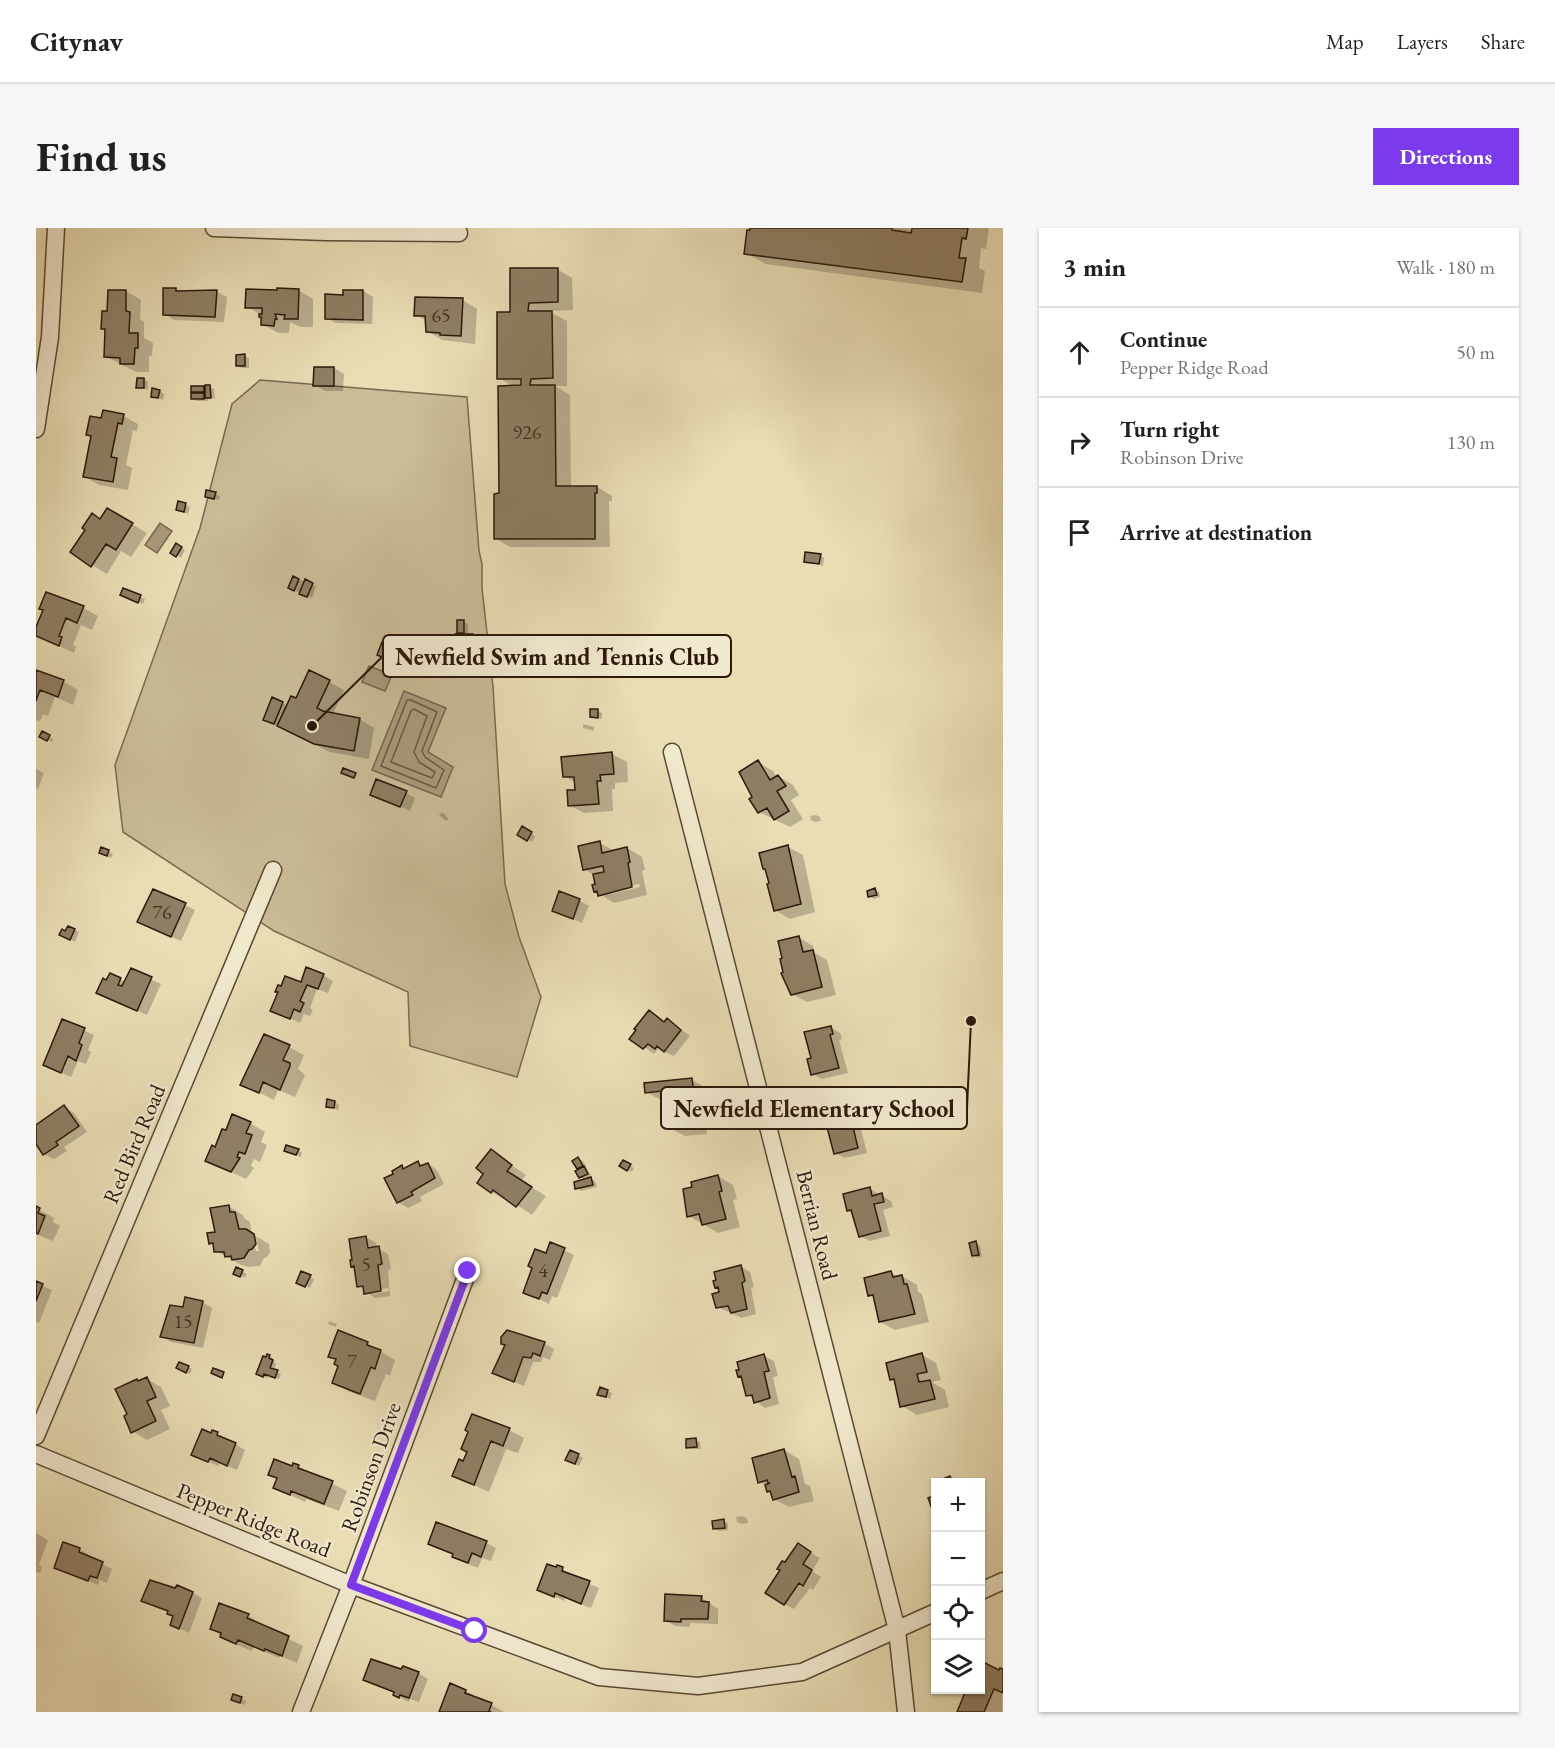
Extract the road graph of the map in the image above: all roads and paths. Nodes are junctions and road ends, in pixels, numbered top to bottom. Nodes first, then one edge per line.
1 (56, 228) edge
2 (214, 228) edge
3 (459, 234) dead end
4 (36, 429) edge
5 (672, 752) dead end
6 (273, 870) dead end
7 (468, 1271) dead end
8 (36, 1436) edge
9 (36, 1454) edge
10 (1003, 1581) edge
11 (351, 1585) junction
12 (985, 1589) edge
13 (931, 1614) edge
14 (897, 1630) junction
15 (301, 1712) edge
16 (906, 1712) edge

1 - 4 street
2 - 3 street
5 - 14 street, Berrian Road
6 - 8 street, Red Bird Road
7 - 11 street, Robinson Drive
9 - 11 street, Pepper Ridge Road
10 - 12 street
11 - 14 street, Pepper Ridge Road
11 - 15 street, Robinson Drive
13 - 14 street, Pepper Ridge Road
14 - 16 street, Berrian Road

